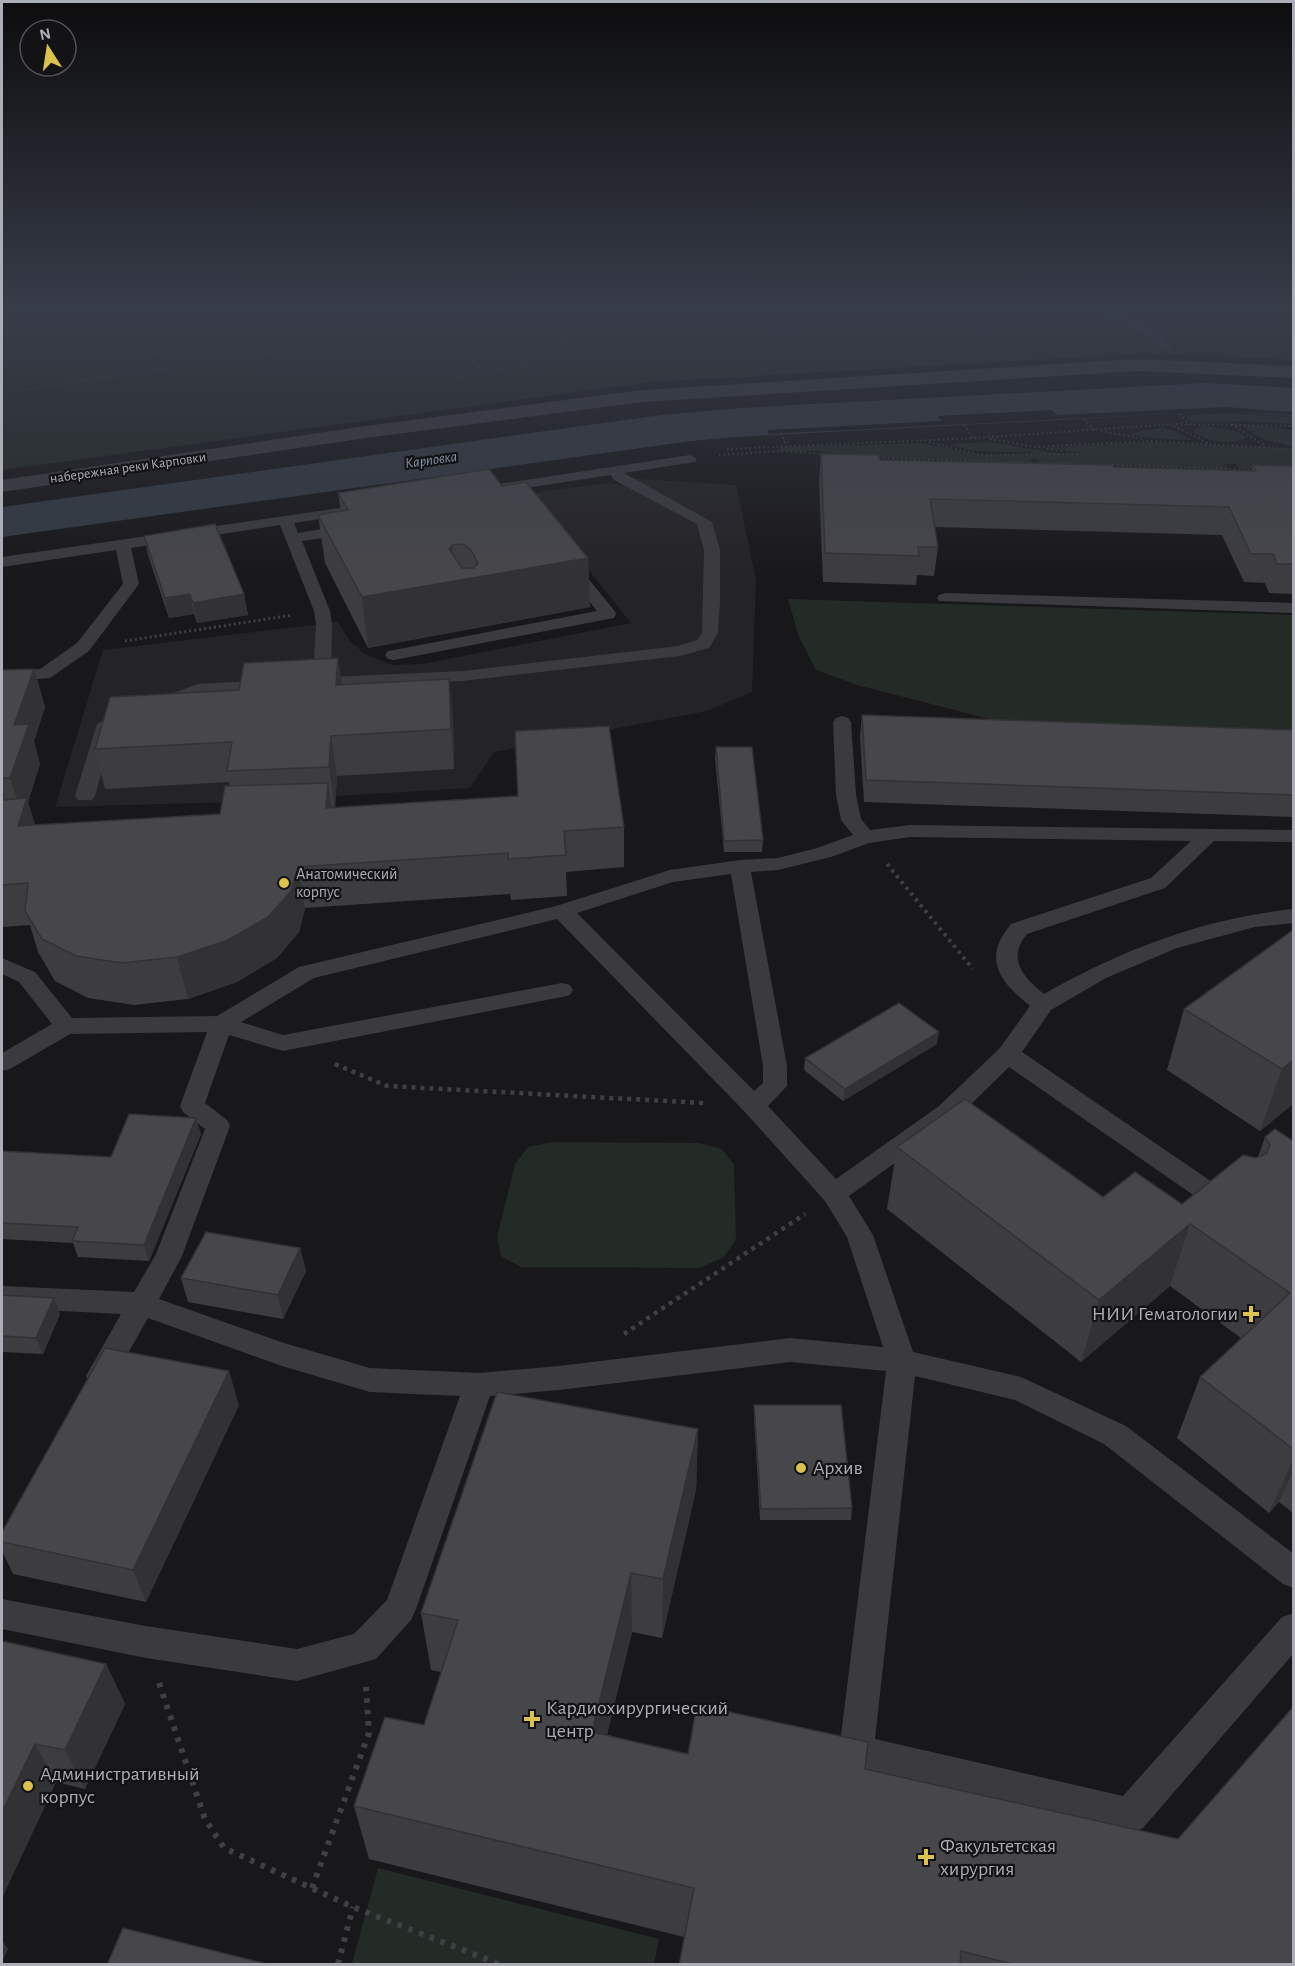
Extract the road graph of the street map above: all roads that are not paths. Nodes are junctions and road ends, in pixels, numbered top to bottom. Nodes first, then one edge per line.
1 (622, 399) edge
2 (690, 459) road end
3 (614, 470) junction
4 (2, 486) edge
5 (485, 490) edge
6 (368, 508) edge
7 (285, 520) junction
8 (364, 527) edge
9 (293, 538) junction
10 (122, 544) junction
11 (562, 558) edge
12 (2, 562) edge
13 (945, 598) dead end
14 (1293, 608) edge
15 (393, 655) dead end
16 (2, 677) edge
17 (322, 683) junction
18 (147, 710) edge
19 (126, 718) edge
20 (842, 722) dead end
21 (85, 796) dead end
22 (1209, 835) junction
23 (1293, 836) edge
24 (865, 837) junction
25 (740, 866) junction
26 (562, 910) junction
27 (1293, 916) edge
28 (2, 965) edge
29 (562, 990) dead end
30 (1043, 1005) junction
31 (221, 1024) junction
32 (66, 1026) junction
33 (1008, 1054) junction
34 (2, 1063) edge
35 (753, 1105) junction
36 (834, 1194) junction
37 (1232, 1208) edge
38 (2, 1297) edge
39 (142, 1304) junction
40 (902, 1361) junction
41 (479, 1384) junction
42 (84, 1403) edge
43 (1293, 1573) edge
44 (2, 1614) edge
45 (1293, 1628) edge

1 - 4 street, набережная реки Карповки
2 - 3 lane
3 - 5 lane
3 - 17 lane
6 - 7 lane
7 - 9 lane
7 - 10 lane
8 - 9 lane
9 - 17 lane
10 - 12 lane
10 - 16 lane
11 - 15 lane
13 - 14 lane
17 - 18 lane
19 - 21 lane
20 - 24 lane
22 - 23 lane
22 - 24 lane
22 - 30 lane
24 - 25 lane
25 - 26 lane
25 - 35 lane
26 - 31 lane
26 - 35 lane
27 - 30 lane
28 - 32 lane
29 - 31 lane
30 - 33 lane
31 - 32 lane
31 - 39 lane
32 - 34 lane
33 - 36 lane
33 - 37 lane
35 - 36 lane
36 - 40 lane
38 - 39 lane
39 - 41 lane
39 - 42 lane
40 - 41 lane
40 - 43 lane
40 - 45 lane
41 - 44 lane

